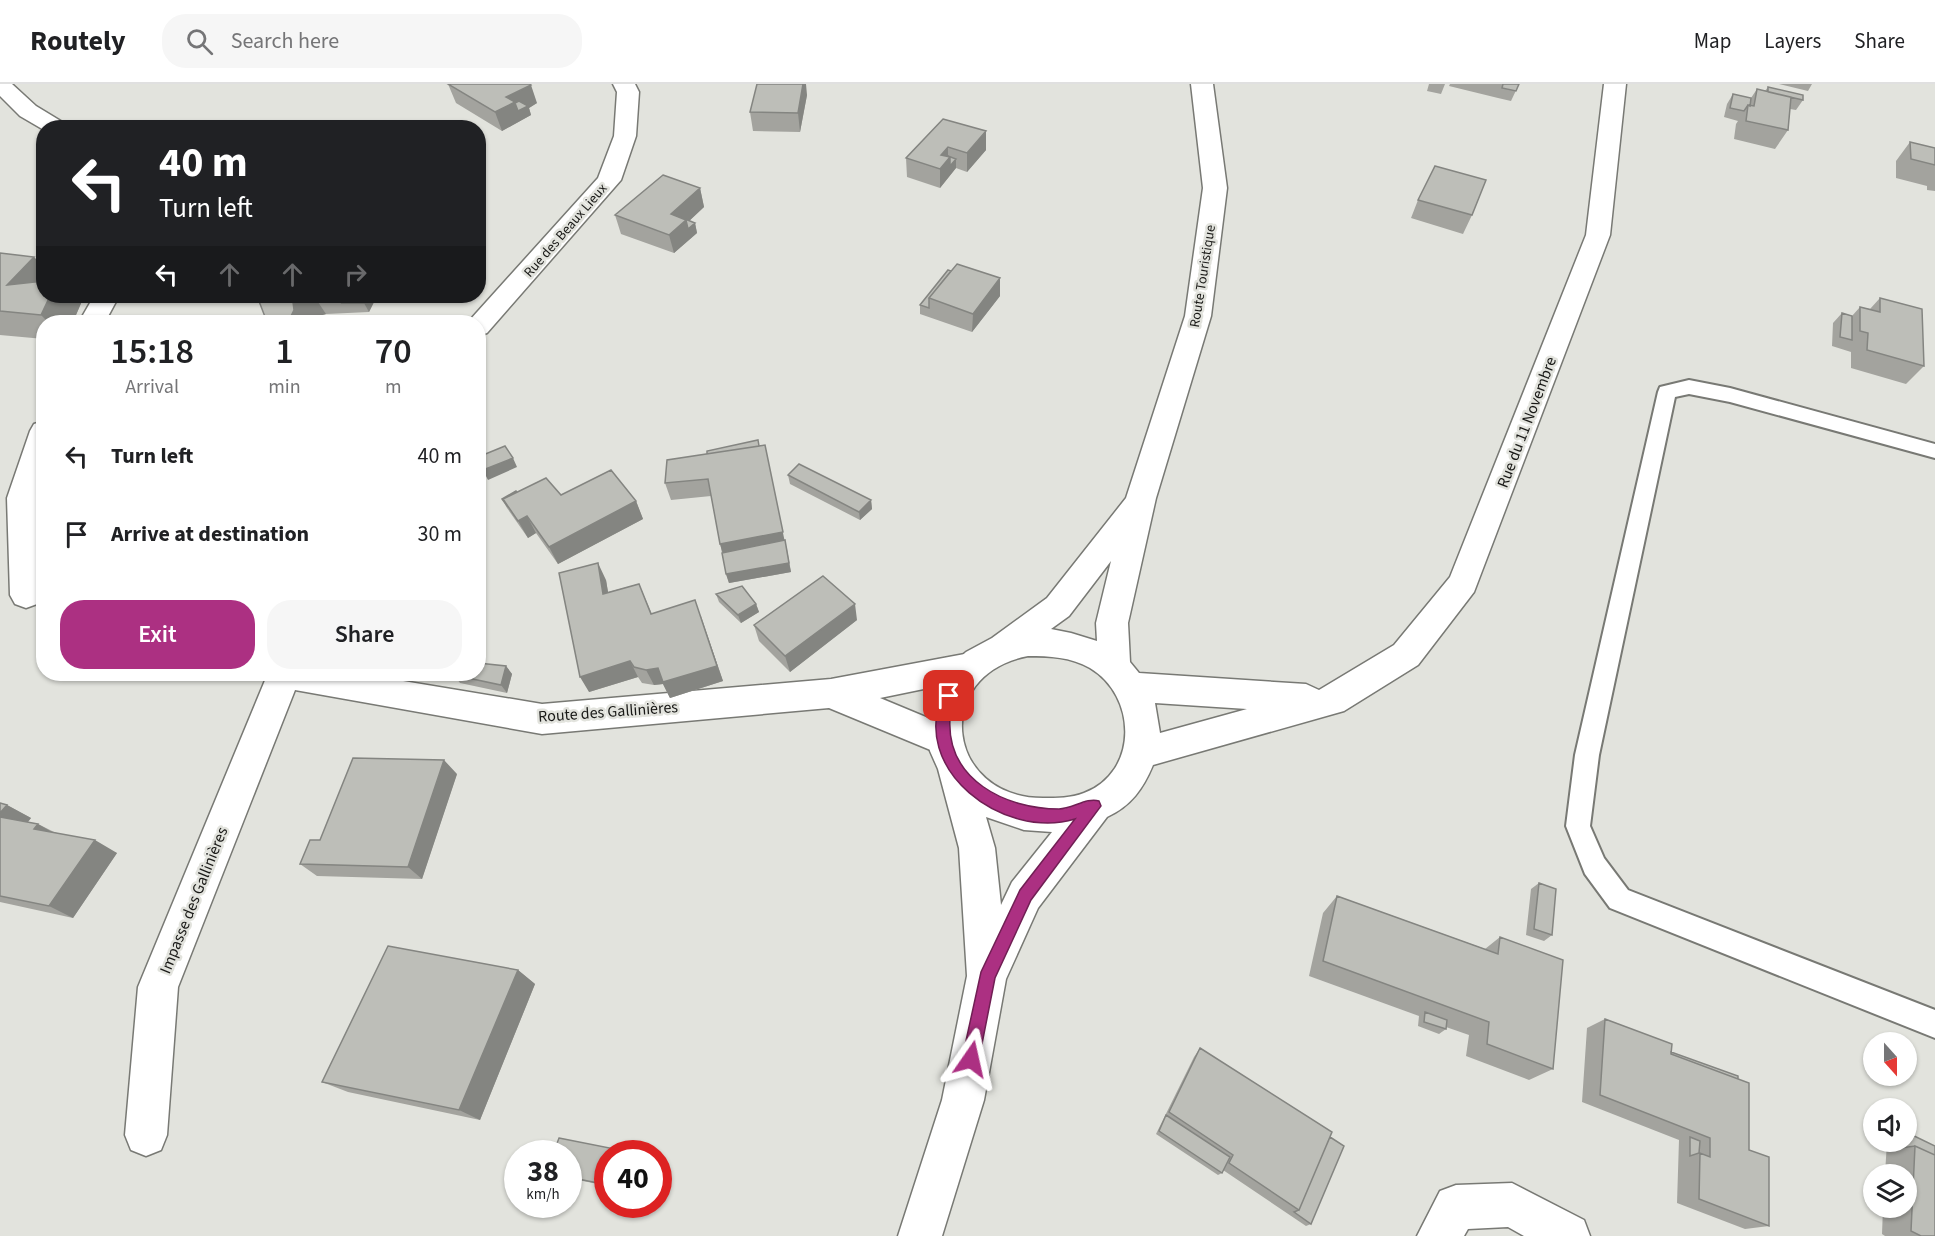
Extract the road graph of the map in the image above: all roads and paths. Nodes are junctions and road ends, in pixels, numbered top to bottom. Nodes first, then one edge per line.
1 (0, 84) edge
2 (624, 84) edge
3 (1202, 84) edge
4 (1615, 84) edge
5 (43, 120) edge
6 (486, 318) edge
7 (1935, 450) edge
8 (36, 455) edge
9 (1141, 498) junction
10 (23, 595) edge
11 (999, 649) junction
12 (970, 667) junction
13 (1122, 677) junction
14 (280, 681) edge
15 (323, 681) edge
16 (831, 693) junction
17 (1332, 701) junction
18 (949, 752) junction
19 (1142, 753) junction
20 (1094, 806) junction
21 (987, 977) junction
22 (1935, 1024) edge
23 (146, 1135) dead end
24 (920, 1236) edge
25 (1439, 1236) edge
26 (1568, 1236) edge

1 - 5 street
2 - 6 street, Rue des Beaux Lieux
3 - 9 street, Route Touristique
4 - 17 street, Rue du 11 Novembre
7 - 22 lane
8 - 10 street
9 - 11 street, Route Touristique
9 - 13 street, Route Touristique
11 - 12 street
11 - 13 street
12 - 16 street, Route des Gallinières
12 - 18 street
13 - 17 street
13 - 19 street
14 - 23 street, Impasse des Gallinières
15 - 16 street, Route des Gallinières
16 - 18 street
17 - 19 street, Rue du 11 Novembre
18 - 20 street
18 - 21 street
19 - 20 street
20 - 21 street
21 - 24 street
25 - 26 street

